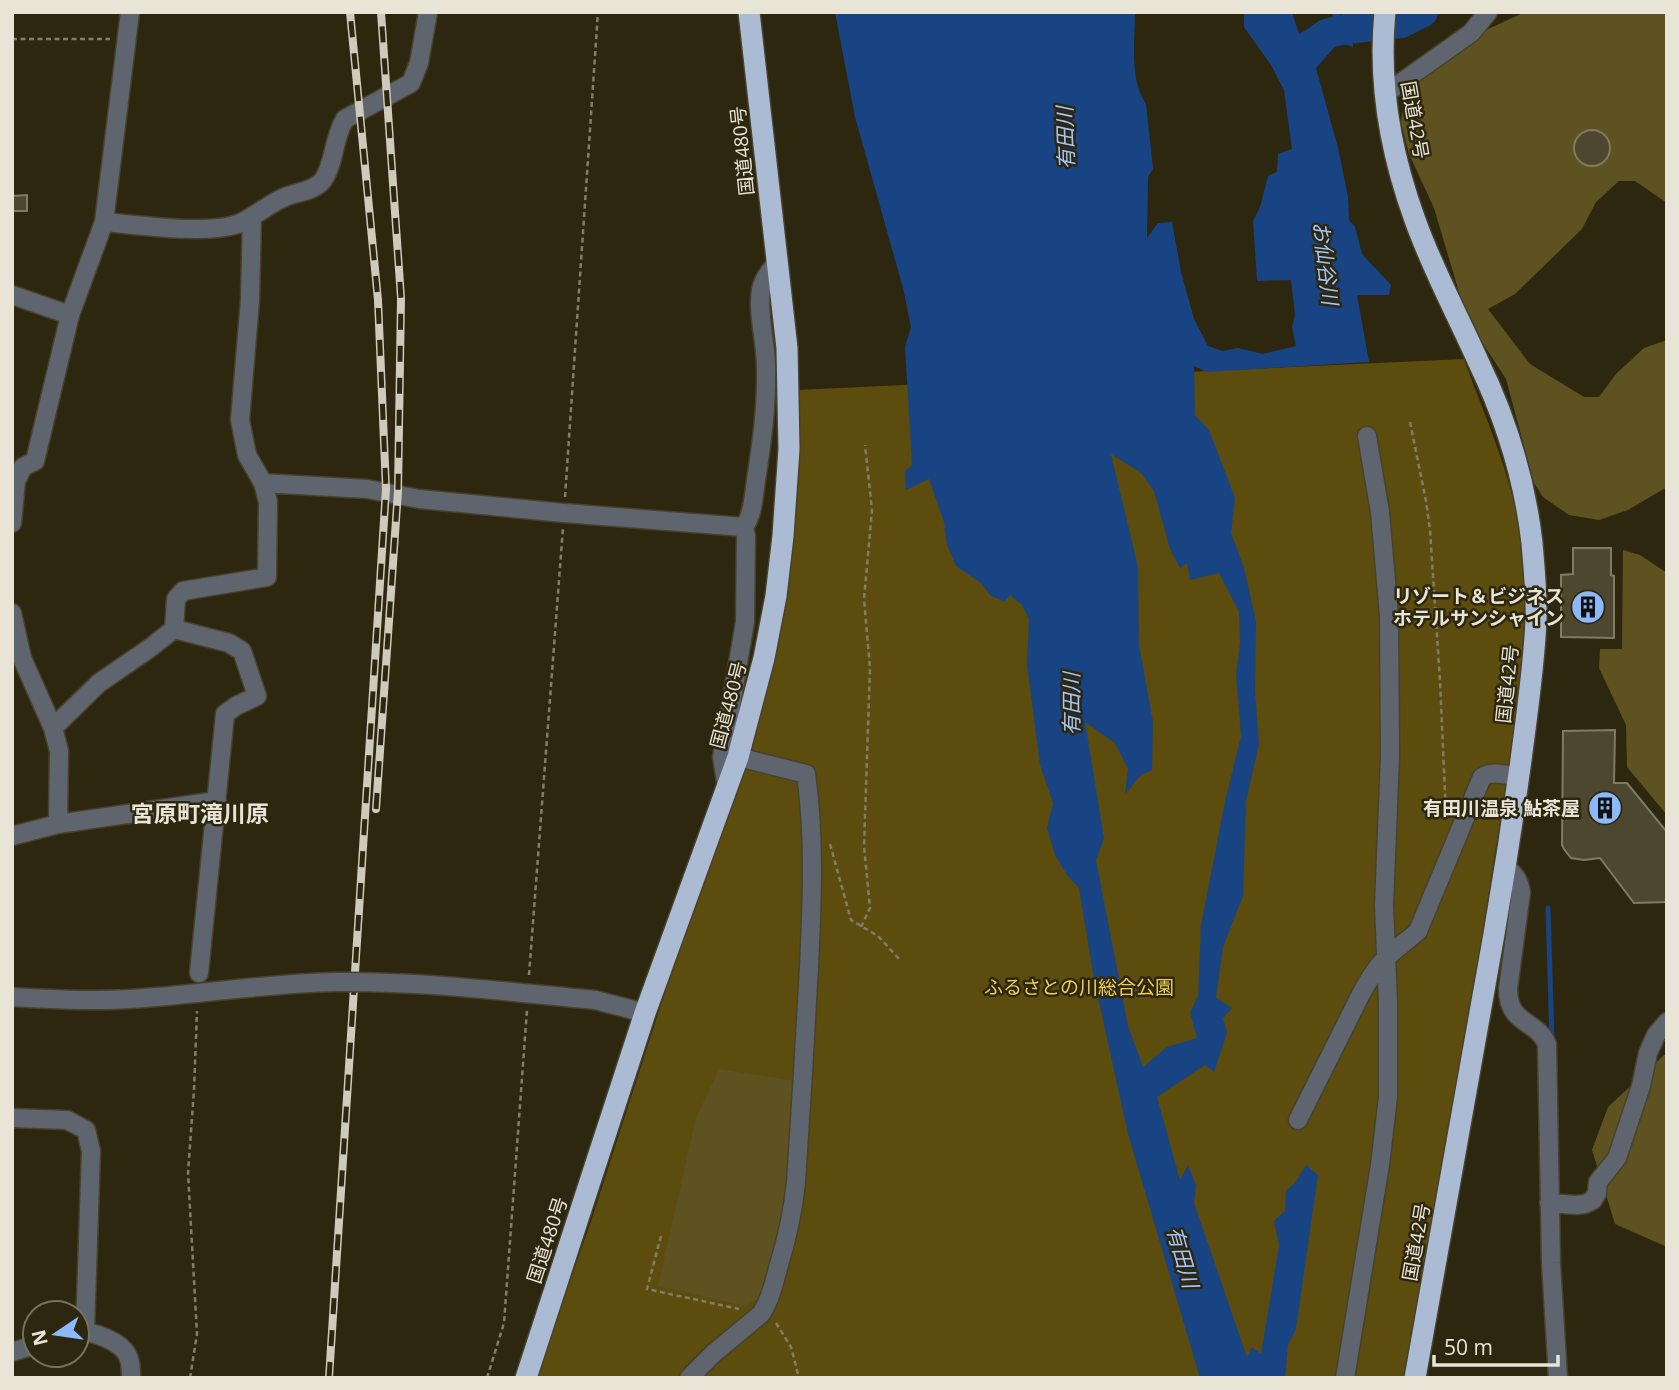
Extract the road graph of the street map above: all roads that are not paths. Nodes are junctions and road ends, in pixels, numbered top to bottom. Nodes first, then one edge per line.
1 (130, 12) edge
2 (428, 12) edge
3 (749, 12) edge
4 (1385, 12) edge
5 (1488, 12) edge
6 (1385, 94) junction
7 (252, 217) junction
8 (104, 222) junction
9 (777, 263) junction
10 (12, 295) edge
11 (70, 315) junction
12 (1367, 436) dead end
13 (263, 483) junction
14 (12, 523) edge
15 (744, 527) junction
16 (12, 613) edge
17 (174, 629) junction
18 (53, 728) junction
19 (738, 757) junction
20 (1518, 777) junction
21 (727, 788) junction
22 (217, 801) junction
23 (58, 824) junction
24 (12, 836) edge
25 (1506, 867) junction
26 (1387, 957) junction
27 (199, 973) dead end
28 (12, 997) edge
29 (645, 1013) junction
30 (1667, 1022) edge
31 (12, 1118) edge
32 (1298, 1120) dead end
33 (1549, 1203) junction
34 (83, 1299) edge
35 (91, 1334) edge
36 (131, 1378) edge
37 (526, 1378) edge
38 (689, 1378) edge
39 (1345, 1378) edge
40 (1415, 1378) edge
41 (1558, 1378) edge

1 - 8 street
2 - 7 street
3 - 9 highway, 国道480号
4 - 6 highway, 国道42号
5 - 6 street
6 - 20 highway, 国道42号
7 - 8 street
7 - 13 street
8 - 11 street
9 - 15 street
9 - 19 highway, 国道480号
10 - 11 street
11 - 14 street
12 - 26 street
13 - 15 street
13 - 17 street
15 - 21 street
16 - 18 street
17 - 18 street
17 - 22 street
18 - 23 street
19 - 21 highway, 国道480号
19 - 38 street
20 - 25 highway, 国道42号
20 - 26 street
21 - 29 highway, 国道480号
22 - 23 street
22 - 27 street
23 - 24 street
25 - 33 street
25 - 40 highway, 国道42号
26 - 32 street
26 - 39 street
28 - 29 street, bridge
29 - 37 highway, 国道480号
30 - 33 street
31 - 34 street
33 - 41 street
35 - 36 street

